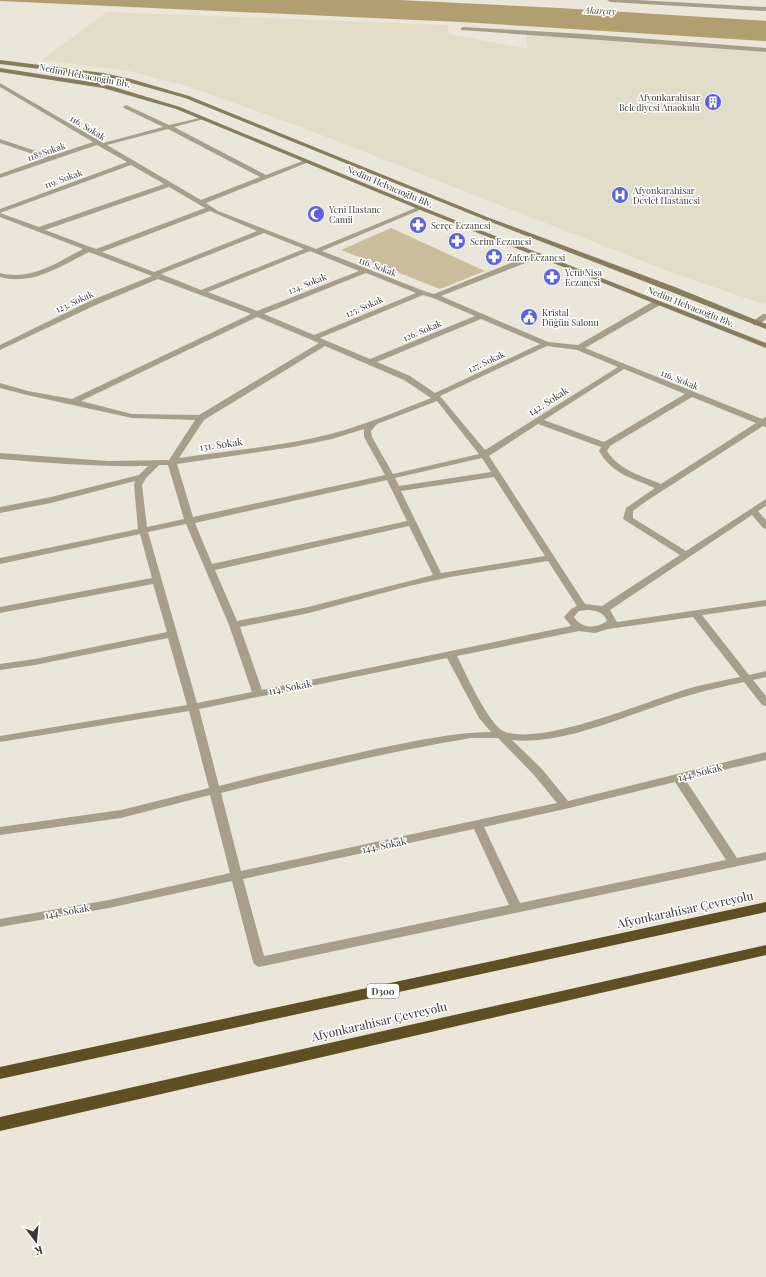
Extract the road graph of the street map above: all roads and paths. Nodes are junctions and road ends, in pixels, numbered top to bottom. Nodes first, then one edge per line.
1 (610, 0) edge
2 (766, 9) edge
3 (463, 28) dead end
4 (766, 50) edge
5 (0, 62) edge
6 (0, 71) edge
7 (0, 85) edge
8 (126, 107) dead end
9 (202, 118) junction
10 (169, 127) junction
11 (288, 137) junction
12 (254, 139) junction
13 (0, 142) edge
14 (99, 144) junction
15 (50, 158) junction
16 (307, 161) junction
17 (131, 163) junction
18 (0, 176) edge
19 (265, 177) junction
20 (169, 185) junction
21 (200, 203) junction
22 (420, 208) junction
23 (210, 209) junction
24 (0, 210) edge
25 (0, 214) edge
26 (38, 230) junction
27 (263, 231) junction
28 (313, 250) junction
29 (92, 251) junction
30 (538, 255) junction
31 (365, 271) junction
32 (156, 275) junction
33 (2, 277) edge
34 (202, 292) junction
35 (422, 293) junction
36 (435, 296) junction
37 (657, 302) junction
38 (256, 314) junction
39 (481, 316) junction
40 (766, 316) edge
41 (756, 323) junction
42 (766, 327) edge
43 (314, 338) junction
44 (325, 343) junction
45 (546, 344) junction
46 (766, 346) edge
47 (0, 348) edge
48 (579, 348) junction
49 (370, 362) junction
50 (624, 366) junction
51 (0, 385) edge
52 (691, 394) junction
53 (436, 397) junction
54 (74, 402) junction
55 (201, 418) junction
56 (538, 421) junction
57 (765, 422) edge
58 (374, 423) junction
59 (606, 446) junction
60 (484, 455) junction
61 (0, 456) edge
62 (172, 462) junction
63 (156, 463) junction
64 (495, 474) junction
65 (390, 477) junction
66 (142, 478) junction
67 (661, 487) junction
68 (395, 489) junction
69 (766, 502) edge
70 (0, 510) edge
71 (753, 510) junction
72 (189, 521) junction
73 (412, 523) junction
74 (766, 526) edge
75 (143, 530) junction
76 (687, 555) junction
77 (550, 558) junction
78 (0, 561) edge
79 (209, 568) junction
80 (438, 576) junction
81 (157, 580) junction
82 (766, 603) edge
83 (583, 608) junction
84 (0, 610) edge
85 (603, 610) junction
86 (695, 613) junction
87 (234, 625) junction
88 (608, 626) junction
89 (578, 628) junction
90 (172, 634) junction
91 (451, 655) junction
92 (0, 667) edge
93 (766, 674) edge
94 (746, 678) junction
95 (258, 694) junction
96 (766, 703) edge
97 (193, 707) junction
98 (502, 735) junction
99 (0, 739) edge
100 (766, 756) edge
101 (678, 777) junction
102 (215, 790) junction
103 (565, 805) junction
104 (477, 824) junction
105 (0, 831) edge
106 (766, 856) edge
107 (734, 863) junction
108 (236, 877) junction
109 (766, 907) edge
110 (517, 909) junction
111 (0, 923) edge
112 (766, 950) edge
113 (0, 1074) edge
114 (0, 1124) edge

1 - 2 street
3 - 4 street
5 - 11 main road, Nedim Helvacıoğlu Blv.
6 - 9 main road, Nedim Helvacıoğlu Blv.
7 - 14 street, 116. Sokak
8 - 10 street
9 - 10 street, 118. Sokak
9 - 12 main road, Nedim Helvacıoğlu Blv.
10 - 14 street, 118. Sokak
10 - 19 street
11 - 12 main road
11 - 41 main road, Nedim Helvacıoğlu Blv.
12 - 16 main road, Nedim Helvacıoğlu Blv.
13 - 15 street
14 - 15 street, 118. Sokak
14 - 17 street, 116. Sokak
15 - 18 street, 118. Sokak
16 - 19 street
16 - 22 main road, Nedim Helvacıoğlu Blv.
17 - 20 street, 116. Sokak
17 - 24 street, 119. Sokak
19 - 21 street
20 - 21 street, 116. Sokak
20 - 26 street
21 - 23 street, 116. Sokak
22 - 28 street
22 - 30 main road, Nedim Helvacıoğlu Blv.
23 - 27 street, 116. Sokak
23 - 29 street
25 - 26 street
26 - 29 street
27 - 28 street, 116. Sokak
27 - 32 street, 123. Sokak
28 - 31 street, 116. Sokak
28 - 34 street
29 - 32 street
29 - 33 street
30 - 36 street
30 - 37 main road, Nedim Helvacıoğlu Blv.
31 - 35 street, 116. Sokak
31 - 38 street, 124. Sokak
32 - 34 street
32 - 47 street, 123. Sokak
34 - 38 street
35 - 36 street, 116. Sokak
35 - 43 street, 125. Sokak
36 - 39 street, 116. Sokak
37 - 46 main road, Nedim Helvacıoğlu Blv.
37 - 48 street
38 - 43 street
38 - 54 street, 124. Sokak
39 - 45 street, 116. Sokak
39 - 49 street, 126. Sokak
40 - 41 street
41 - 42 main road, Nedim Helvacıoğlu Blv.
43 - 44 street
44 - 49 street
44 - 55 street
45 - 48 street, 116. Sokak
45 - 53 street, 127. Sokak
48 - 50 street, 116. Sokak
49 - 53 street
50 - 52 street, 116. Sokak
50 - 56 street, 142. Sokak
51 - 54 street
52 - 57 street, 116. Sokak
52 - 59 street
53 - 58 street, 131. Sokak
53 - 60 street
54 - 55 street
55 - 62 street
56 - 59 street
56 - 60 street, 142. Sokak
57 - 67 street
58 - 62 street, 131. Sokak
58 - 65 street
59 - 67 street
60 - 64 street
60 - 65 street, 142. Sokak
61 - 63 street, 131. Sokak
62 - 63 street, 131. Sokak
62 - 72 street
63 - 66 street
64 - 68 street
64 - 77 street
65 - 68 street
65 - 72 street, 142. Sokak
66 - 70 street
66 - 75 street
67 - 76 street
68 - 73 street
69 - 71 street
71 - 74 street
71 - 76 street
72 - 75 street, 142. Sokak
72 - 79 street
73 - 79 street
73 - 80 street
75 - 78 street, 142. Sokak
75 - 81 street
76 - 85 street
77 - 80 street
77 - 83 street
79 - 87 street
80 - 87 street
81 - 84 street
81 - 90 street
82 - 86 street, 114. Sokak
83 - 85 street
83 - 89 street
85 - 88 street
86 - 88 street, 114. Sokak
86 - 94 street
87 - 95 street
88 - 89 street, 114. Sokak
89 - 91 street, 114. Sokak
90 - 92 street
90 - 97 street
91 - 95 street, 114. Sokak
91 - 98 street
93 - 94 street
94 - 96 street
94 - 98 street
95 - 97 street, 114. Sokak
97 - 99 street, 114. Sokak
97 - 102 street
98 - 102 street
98 - 103 street
100 - 101 street, 144. Sokak
101 - 103 street, 144. Sokak
101 - 107 street
102 - 105 street
102 - 108 street
103 - 104 street, 144. Sokak
104 - 108 street, 144. Sokak
104 - 110 street
106 - 107 street
107 - 110 street
108 - 110 street
108 - 111 street, 144. Sokak
109 - 113 highway, Afyonkarahisar Çevreyolu / D300
112 - 114 highway, Afyonkarahisar Çevreyolu

